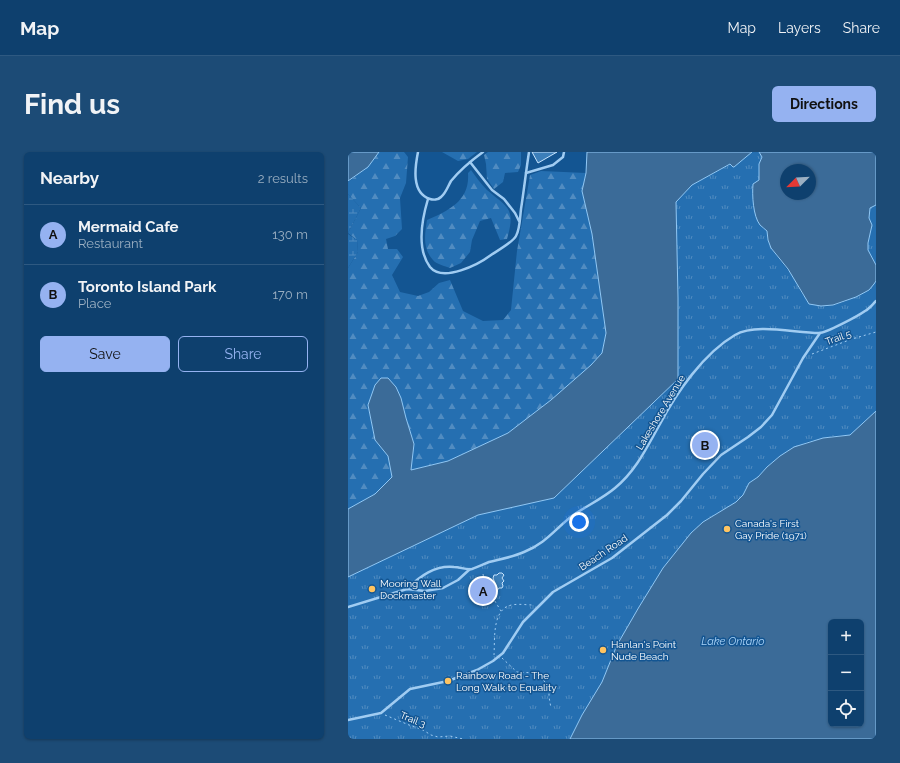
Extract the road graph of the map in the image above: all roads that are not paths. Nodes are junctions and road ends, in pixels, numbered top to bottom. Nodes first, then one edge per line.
1 (418, 152) edge
2 (483, 152) edge
3 (529, 152) edge
4 (564, 152) edge
5 (470, 162) junction
6 (526, 173) junction
7 (428, 199) junction
8 (519, 222) junction
9 (876, 301) edge
10 (820, 333) junction
11 (470, 569) junction
12 (407, 589) junction
13 (348, 607) edge
14 (348, 720) edge

1 - 7 lane
2 - 5 lane
3 - 6 lane
4 - 6 lane
5 - 7 lane
5 - 8 lane
6 - 8 lane
7 - 8 lane
9 - 10 lane, Lakeshore Avenue
10 - 11 lane, Lakeshore Avenue
10 - 14 lane, Beach Road
11 - 12 lane, Lakeshore Avenue
11 - 12 lane, Lakeshore Avenue
12 - 13 lane, Lakeshore Avenue

